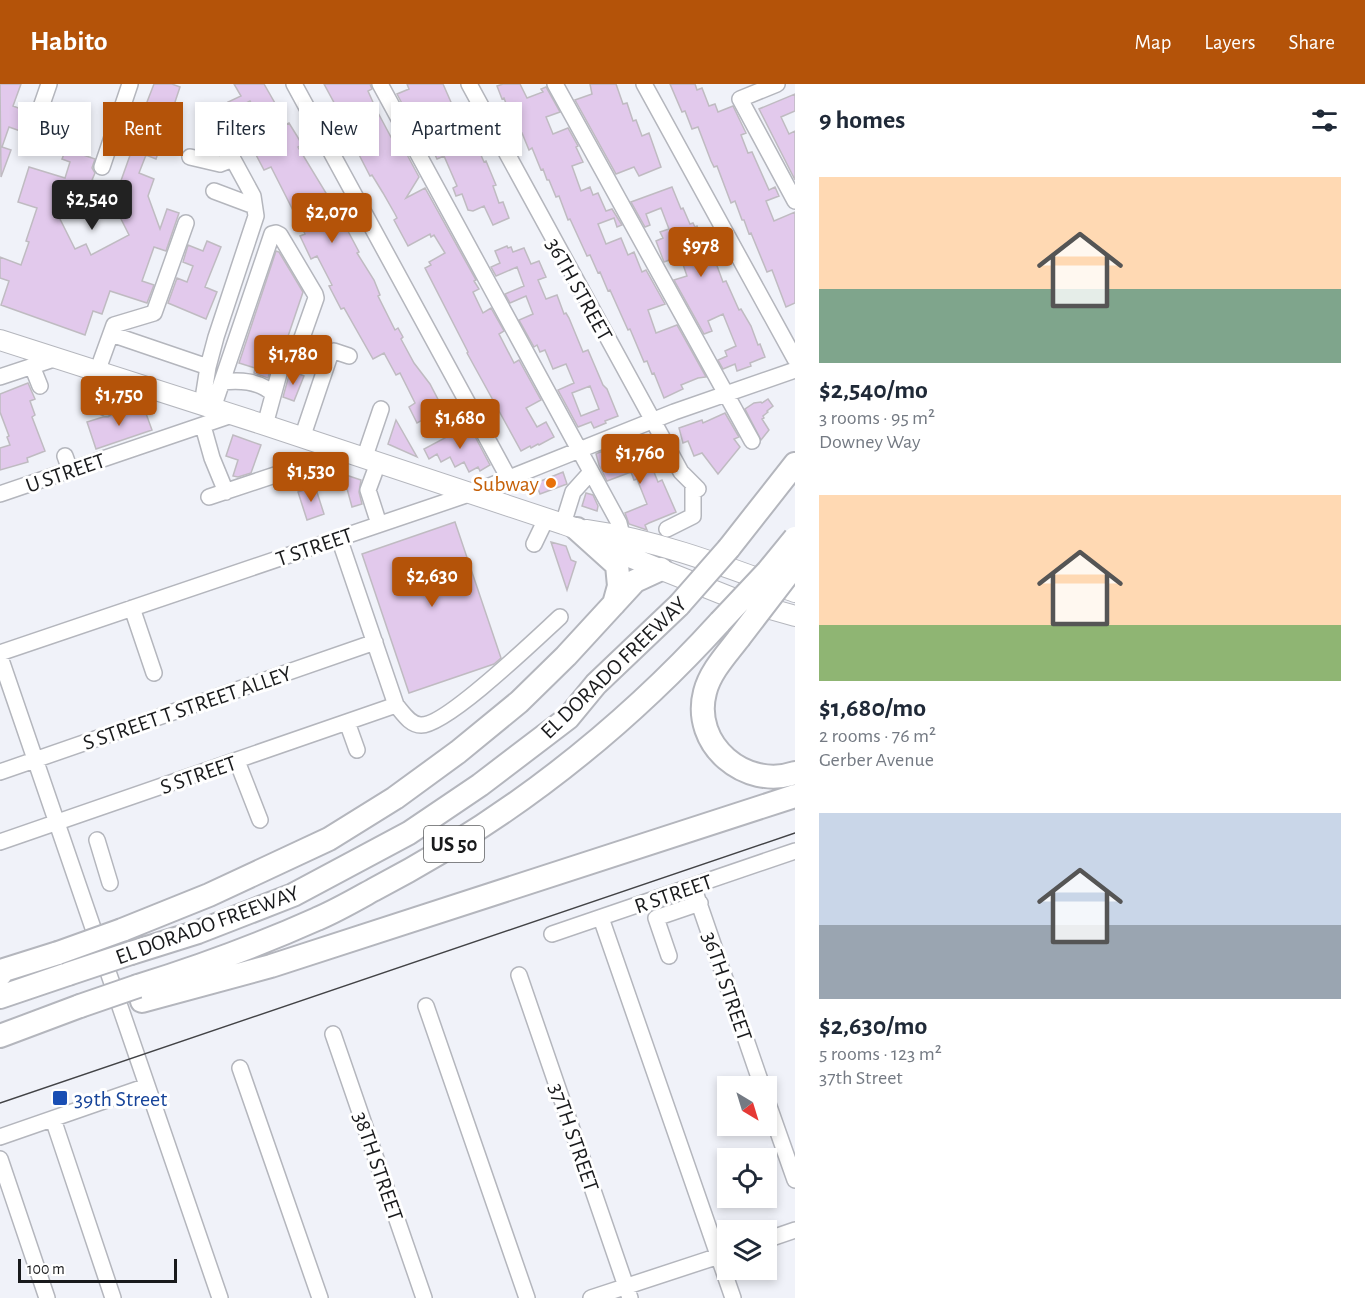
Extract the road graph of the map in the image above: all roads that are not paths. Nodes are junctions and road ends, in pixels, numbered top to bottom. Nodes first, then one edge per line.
1 (49, 84) edge
2 (130, 84) edge
3 (294, 84) edge
4 (380, 84) edge
5 (469, 84) edge
6 (555, 84) edge
7 (644, 84) edge
8 (777, 84) edge
9 (43, 102) edge
10 (231, 156) edge
11 (190, 157) dead end
12 (233, 159) junction
13 (102, 167) dead end
14 (214, 191) dead end
15 (794, 195) edge
16 (254, 206) junction
17 (186, 224) dead end
18 (111, 334) junction
19 (0, 340) edge
20 (349, 356) dead end
21 (57, 358) junction
22 (795, 359) edge
23 (32, 366) junction
24 (208, 367) junction
25 (795, 370) edge
26 (97, 372) junction
27 (0, 377) edge
28 (222, 382) junction
29 (40, 386) dead end
30 (273, 394) junction
31 (726, 394) junction
32 (91, 402) dead end
33 (207, 407) junction
34 (106, 408) dead end
35 (381, 409) dead end
36 (232, 415) junction
37 (652, 421) junction
38 (265, 425) junction
39 (203, 426) junction
40 (302, 438) junction
41 (752, 441) dead end
42 (83, 449) dead end
43 (580, 449) junction
44 (344, 452) junction
45 (371, 461) junction
46 (89, 464) junction
47 (795, 464) edge
48 (591, 472) junction
49 (508, 477) junction
50 (226, 492) junction
51 (471, 493) junction
52 (0, 494) edge
53 (209, 497) dead end
54 (379, 524) junction
55 (562, 524) junction
56 (667, 528) dead end
57 (622, 535) junction
58 (339, 538) junction
59 (795, 538) edge
60 (534, 544) dead end
61 (795, 565) edge
62 (661, 569) junction
63 (795, 592) edge
64 (614, 604) junction
65 (795, 605) edge
66 (132, 608) junction
67 (795, 616) edge
68 (560, 617) dead end
69 (375, 642) junction
70 (0, 655) edge
71 (154, 673) dead end
72 (396, 705) junction
73 (347, 722) junction
74 (357, 750) dead end
75 (36, 759) junction
76 (237, 761) junction
77 (0, 771) edge
78 (795, 773) edge
79 (795, 796) edge
80 (260, 819) dead end
81 (56, 823) junction
82 (97, 840) dead end
83 (0, 842) edge
84 (795, 851) edge
85 (110, 883) dead end
86 (693, 886) junction
87 (700, 903) junction
88 (601, 918) junction
89 (552, 934) dead end
90 (669, 956) dead end
91 (0, 975) edge
92 (519, 975) dead end
93 (140, 993) junction
94 (0, 997) edge
95 (426, 1006) dead end
96 (333, 1034) dead end
97 (3, 1035) edge
98 (240, 1068) dead end
99 (759, 1076) edge
100 (147, 1086) junction
101 (52, 1119) junction
102 (777, 1129) edge
103 (0, 1137) edge
104 (0, 1159) edge
105 (795, 1180) edge
106 (795, 1230) edge
107 (777, 1236) edge
108 (717, 1238) edge
109 (717, 1257) edge
110 (729, 1280) edge
111 (628, 1292) edge
112 (47, 1298) edge
113 (113, 1298) edge
114 (220, 1298) edge
115 (320, 1298) edge
116 (424, 1298) edge
117 (527, 1298) edge
118 (591, 1298) edge
119 (733, 1298) edge

1 - 9 street
2 - 13 street
3 - 49 street
4 - 43 street
5 - 37 street, 36TH STREET
6 - 31 street
7 - 22 street
8 - 15 street
10 - 12 street
11 - 12 street
12 - 16 street
14 - 16 street
16 - 24 street
17 - 18 street
18 - 24 street
18 - 26 street
19 - 21 main road
20 - 40 street
21 - 23 street
21 - 26 main road
23 - 27 street
23 - 29 street
24 - 33 street
25 - 31 street, T STREET
26 - 33 main road
28 - 30 street
28 - 30 street
28 - 33 street
30 - 38 street
31 - 37 street, T STREET
31 - 41 street
32 - 34 street
33 - 36 main road
35 - 45 street
36 - 38 main road
36 - 39 street, U STREET
37 - 43 street, T STREET
37 - 56 street, 36TH STREET
38 - 40 main road
39 - 46 street, U STREET
39 - 50 street
40 - 44 main road
42 - 46 street
43 - 48 street
43 - 49 street, T STREET
44 - 45 main road
44 - 50 street
45 - 51 main road
45 - 54 street
46 - 52 street, U STREET
47 - 94 highway, EL DORADO FREEWAY / US 50, bridge
48 - 55 street
48 - 57 street
49 - 51 street, T STREET
50 - 53 street
51 - 54 street, T STREET
51 - 55 main road
54 - 58 street, T STREET
55 - 57 main road
55 - 60 street
55 - 62 main road
55 - 64 highway
57 - 63 main road
58 - 66 street, T STREET
58 - 69 street
59 - 93 highway, EL DORADO FREEWAY / US 50, bridge
61 - 78 highway, bridge
62 - 64 highway
62 - 65 main road
62 - 67 main road
64 - 91 highway, bridge
66 - 70 street, T STREET
66 - 71 street
68 - 72 street
69 - 72 street
69 - 75 street, S STREET T STREET ALLEY
70 - 75 street
72 - 73 street, S STREET
73 - 74 street
73 - 76 street, S STREET
75 - 77 street, S STREET T STREET ALLEY
75 - 81 street
76 - 80 street
76 - 81 street, S STREET
79 - 93 highway
81 - 83 street, S STREET
81 - 100 street
82 - 85 street
84 - 86 street, R STREET
86 - 87 street, 36TH STREET
86 - 88 street, R STREET
87 - 90 street
87 - 99 street, 36TH STREET
88 - 89 street, R STREET
88 - 108 street
92 - 111 street, 37TH STREET
93 - 97 highway
95 - 117 street
96 - 116 street, 38TH STREET
98 - 115 street
100 - 101 street
100 - 114 street
101 - 103 street
101 - 113 street
102 - 105 street
104 - 112 street
106 - 107 street
109 - 111 street
110 - 119 street
111 - 118 street

